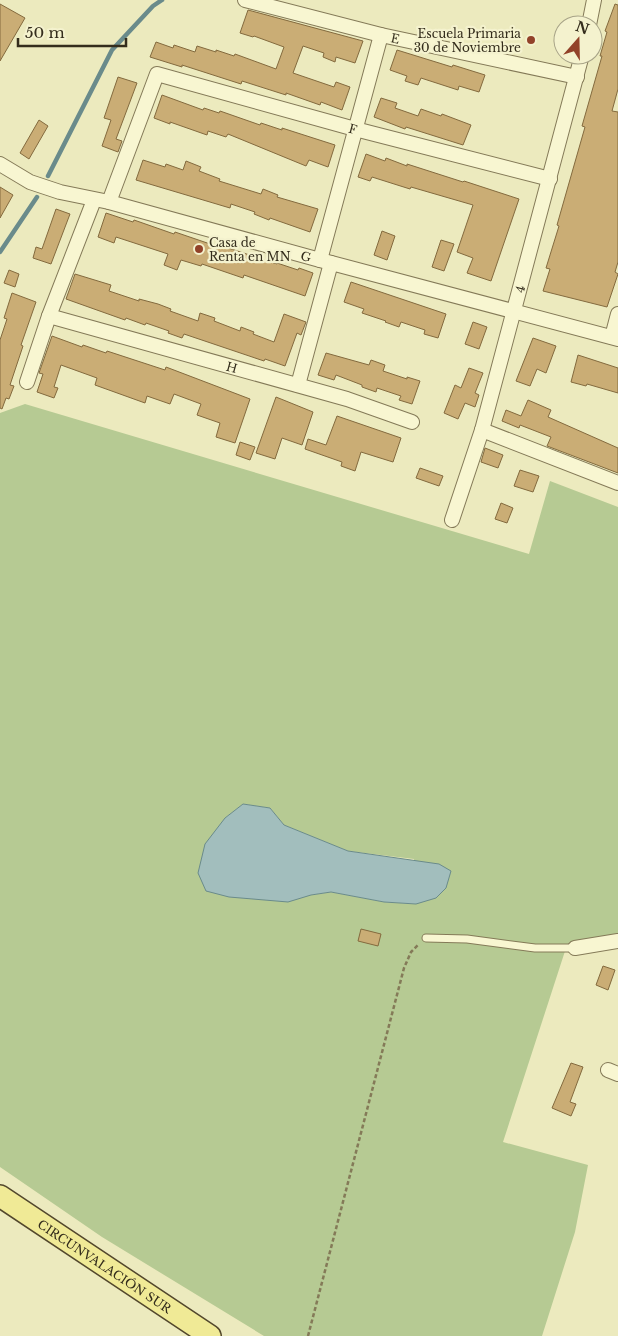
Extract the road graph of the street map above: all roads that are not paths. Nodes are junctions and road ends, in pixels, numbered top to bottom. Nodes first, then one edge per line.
1 (245, 0) edge
2 (594, 0) edge
3 (590, 15) edge
4 (381, 35) junction
5 (580, 65) edge
6 (577, 77) junction
7 (354, 129) junction
8 (0, 164) edge
9 (550, 179) junction
10 (94, 200) junction
11 (109, 202) junction
12 (325, 262) junction
13 (515, 312) junction
14 (618, 314) edge
15 (50, 316) junction
16 (615, 338) edge
17 (27, 382) dead end
18 (298, 385) junction
19 (412, 422) dead end
20 (482, 430) junction
21 (618, 483) edge
22 (452, 520) dead end
23 (426, 938) road end
24 (618, 941) edge
25 (575, 948) joint
26 (0, 1196) edge
27 (210, 1336) edge

1 - 4 street, E
2 - 3 street
4 - 6 street, E
4 - 7 street
5 - 6 street, 4
6 - 9 street, 4
7 - 9 street, F
7 - 11 street, F
7 - 12 street
8 - 10 street, G
9 - 13 street, 4
10 - 11 street, G
10 - 15 street
11 - 12 street, G
12 - 13 street, G
12 - 18 street
13 - 16 street, G
13 - 20 street, 4
14 - 16 street
15 - 17 street
15 - 18 street, H
18 - 19 street, H
20 - 21 street
20 - 22 street, 4
23 - 25 lane
24 - 25 street
26 - 27 main road, CIRCUNVALACIÓN SUR

